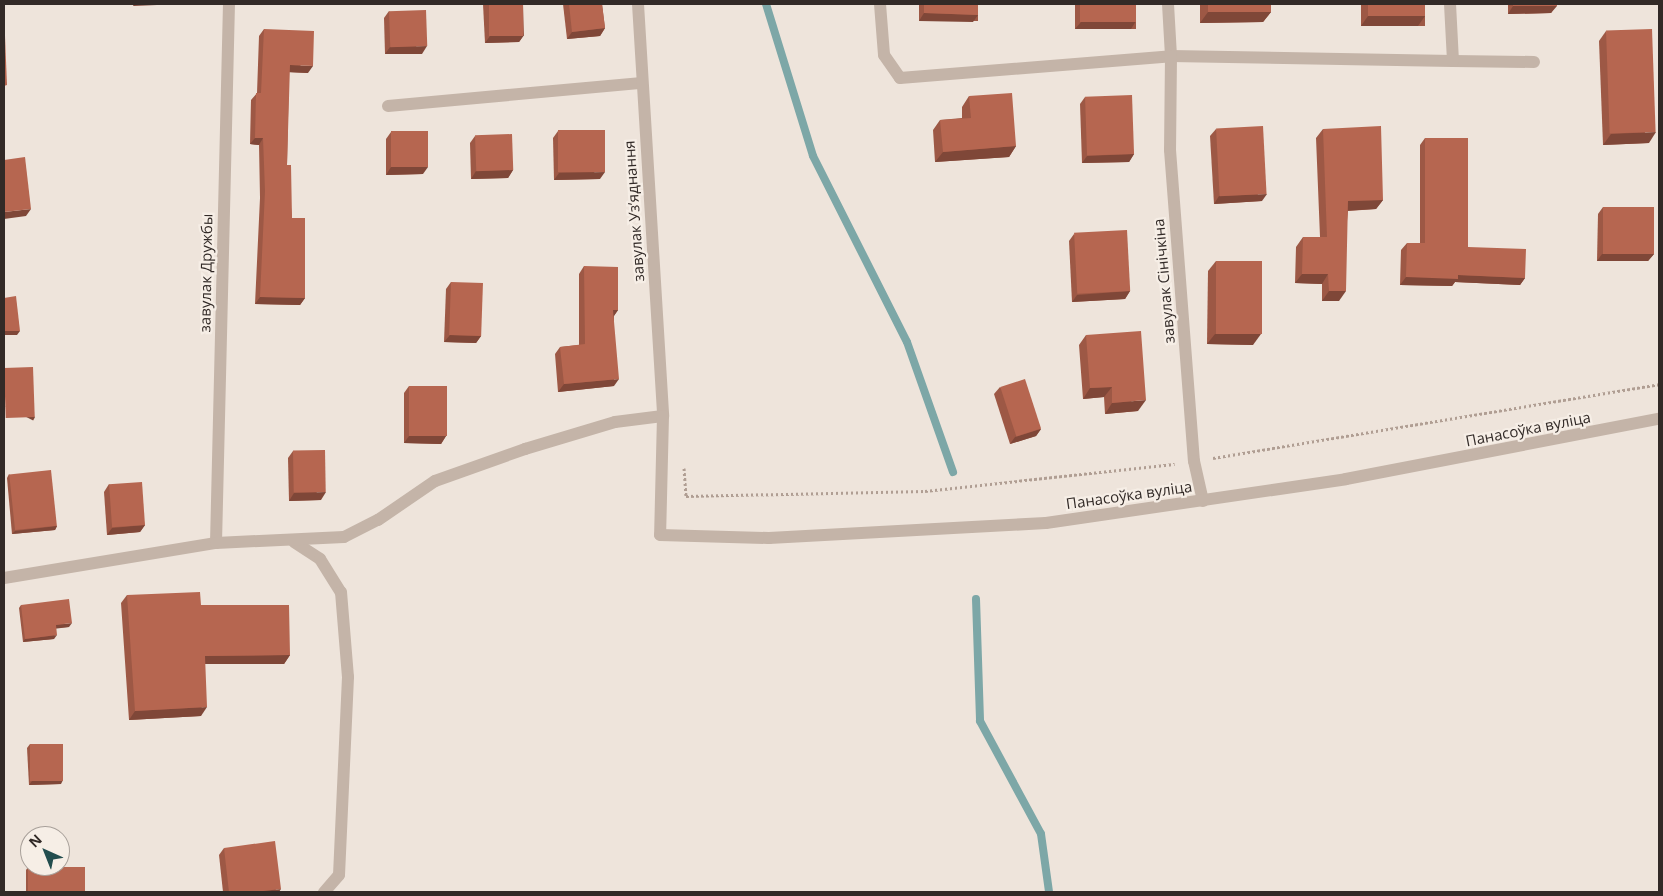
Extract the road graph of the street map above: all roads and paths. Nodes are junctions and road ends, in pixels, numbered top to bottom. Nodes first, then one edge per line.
1 (229, 4) edge
2 (638, 4) edge
3 (880, 4) edge
4 (1168, 4) edge
5 (1450, 4) edge
6 (1171, 56) junction
7 (1453, 61) junction
8 (1534, 62) dead end
9 (642, 83) junction
10 (388, 106) dead end
11 (1659, 384) edge
12 (663, 416) junction
13 (1659, 419) edge
14 (1194, 461) junction
15 (684, 466) dead end
16 (661, 472) joint
17 (1202, 501) junction
18 (294, 542) junction
19 (216, 543) junction
20 (4, 578) edge
21 (324, 892) edge

1 - 19 street, завулак Дружбы
2 - 9 street, завулак Узʼяднання
3 - 6 street
4 - 6 street, завулак Сінічкіна
5 - 7 street
6 - 7 street
6 - 14 street, завулак Сінічкіна
7 - 8 street
9 - 10 street
9 - 12 street, завулак Узʼяднання
11 - 14 path
12 - 16 street, завулак Узʼяднання
12 - 18 street
13 - 17 street, Панасоўка вуліца
14 - 15 path
14 - 17 street, завулак Сінічкіна
16 - 17 street, Панасоўка вуліца
18 - 19 street
18 - 21 street
19 - 20 street

